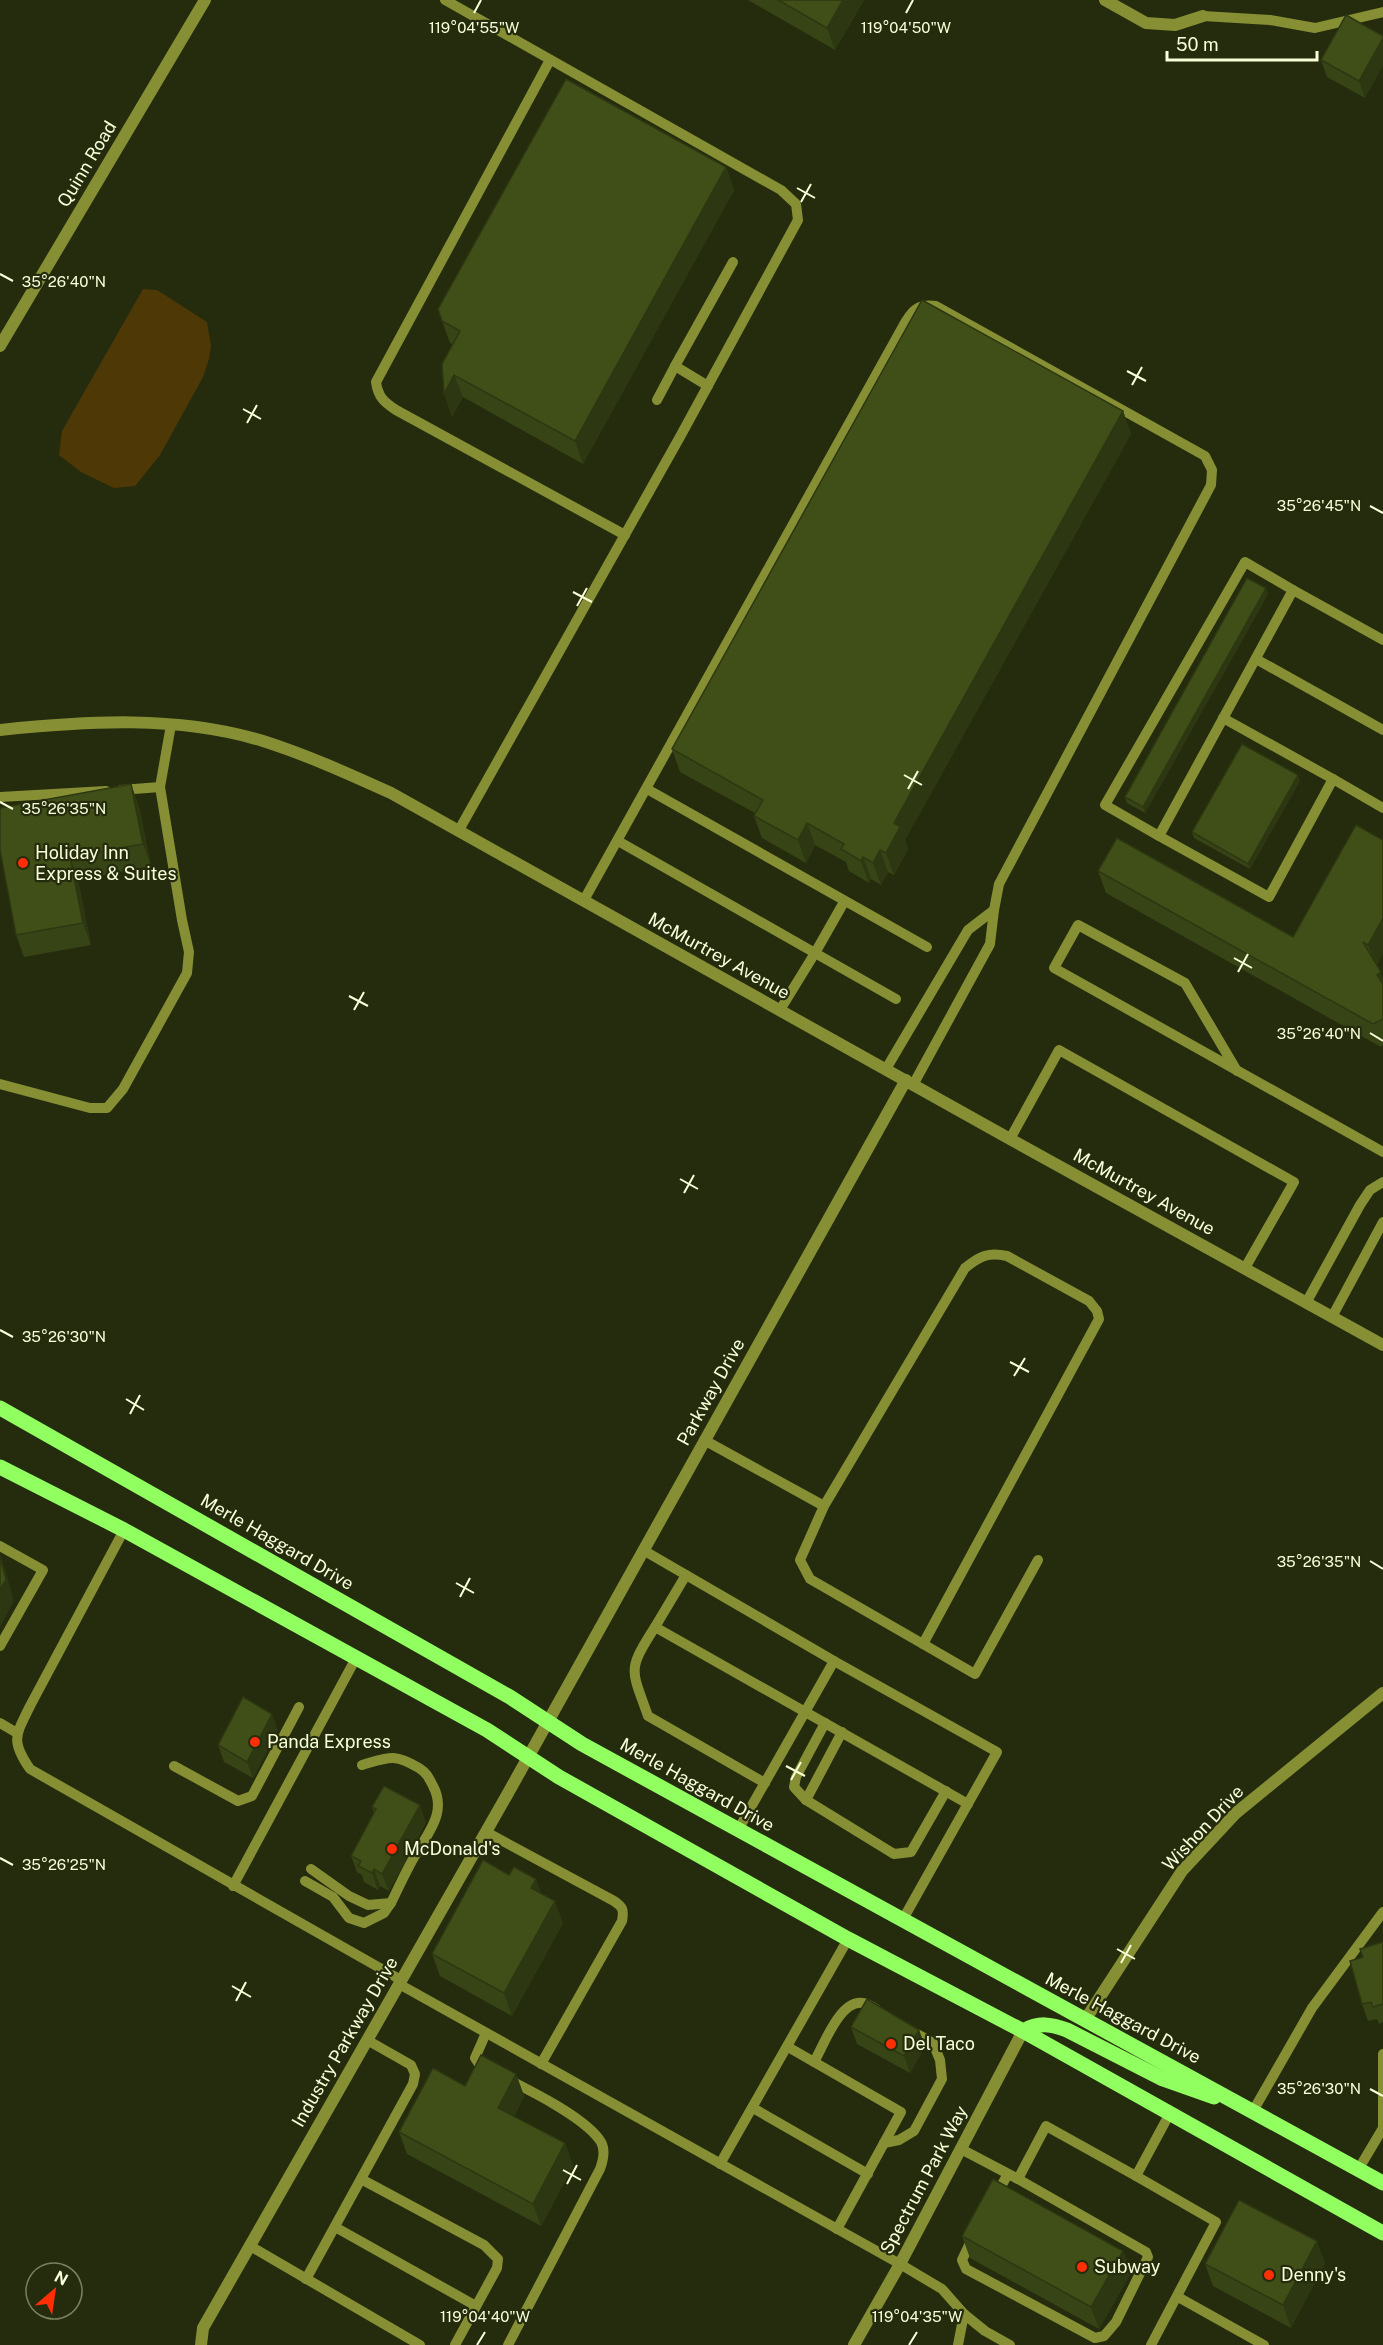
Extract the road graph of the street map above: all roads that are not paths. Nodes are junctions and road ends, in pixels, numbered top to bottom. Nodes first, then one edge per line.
1 (205, 0) edge
2 (445, 0) edge
3 (1105, 0) edge
4 (1383, 12) edge
5 (1203, 16) joint
6 (550, 60) junction
7 (733, 262) dead end
8 (0, 346) edge
9 (675, 366) junction
10 (708, 386) junction
11 (657, 400) dead end
12 (625, 535) junction
13 (1293, 590) junction
14 (1383, 640) edge
15 (1256, 659) junction
16 (1223, 718) junction
17 (171, 725) junction
18 (0, 730) edge
19 (1383, 730) edge
20 (1333, 779) junction
21 (160, 787) junction
22 (647, 789) junction
23 (0, 797) edge
24 (1383, 807) edge
25 (459, 830) junction
26 (1159, 836) junction
27 (618, 841) junction
28 (584, 900) junction
29 (844, 902) junction
30 (994, 910) junction
31 (927, 947) dead end
32 (815, 953) junction
33 (896, 999) dead end
34 (780, 1010) junction
35 (886, 1070) junction
36 (1237, 1071) junction
37 (910, 1082) junction
38 (0, 1084) edge
39 (1010, 1139) junction
40 (1383, 1152) edge
41 (1383, 1182) edge
42 (1383, 1222) edge
43 (1245, 1268) junction
44 (1306, 1302) junction
45 (1332, 1317) junction
46 (1383, 1345) edge
47 (0, 1408) edge
48 (704, 1440) junction
49 (0, 1467) edge
50 (824, 1506) junction
51 (124, 1530) junction
52 (0, 1546) edge
53 (643, 1550) junction
54 (1038, 1560) dead end
55 (686, 1575) junction
56 (655, 1627) junction
57 (922, 1644) junction
58 (0, 1646) edge
59 (356, 1658) junction
60 (834, 1661) junction
61 (1383, 1693) edge
62 (299, 1707) dead end
63 (804, 1711) junction
64 (548, 1721) junction
65 (0, 1723) edge
66 (825, 1723) junction
67 (842, 1732) junction
68 (18, 1733) junction
69 (527, 1758) junction
70 (362, 1765) dead end
71 (174, 1766) dead end
72 (765, 1783) junction
73 (946, 1791) junction
74 (806, 1800) junction
75 (968, 1804) junction
76 (738, 1830) junction
77 (486, 1832) junction
78 (311, 1869) dead end
79 (305, 1881) dead end
80 (233, 1886) junction
81 (391, 1903) junction
82 (1383, 1912) edge
83 (902, 1921) junction
84 (848, 1939) junction
85 (400, 1982) junction
86 (884, 2014) edge
87 (1085, 2019) junction
88 (904, 2026) edge
89 (1023, 2031) junction
90 (486, 2033) junction
91 (367, 2040) junction
92 (788, 2047) junction
93 (1383, 2054) edge
94 (814, 2062) junction
95 (541, 2064) junction
96 (753, 2108) junction
97 (1248, 2108) junction
98 (1170, 2114) junction
99 (1383, 2128) edge
100 (884, 2143) junction
101 (961, 2149) junction
102 (720, 2164) junction
103 (1358, 2170) junction
104 (868, 2174) junction
105 (1136, 2176) junction
106 (1013, 2177) junction
107 (361, 2179) junction
108 (1383, 2183) edge
109 (991, 2204) edge
110 (980, 2223) edge
111 (335, 2227) junction
112 (837, 2229) junction
113 (1383, 2233) edge
114 (250, 2246) junction
115 (900, 2264) junction
116 (306, 2279) junction
117 (1178, 2297) junction
118 (476, 2307) junction
119 (964, 2314) junction
120 (201, 2345) edge
121 (420, 2345) edge
122 (455, 2345) edge
123 (508, 2345) edge
124 (854, 2345) edge
125 (958, 2345) edge
126 (1010, 2345) edge
127 (1151, 2345) edge
128 (1264, 2345) edge

1 - 8 street, Quinn Road
2 - 6 lane
3 - 5 street
4 - 5 lane
6 - 10 lane
6 - 12 lane
7 - 9 lane
9 - 10 lane
9 - 11 lane
10 - 12 lane
12 - 25 lane
13 - 14 lane
13 - 15 lane
13 - 26 lane
15 - 16 lane
15 - 19 lane
16 - 20 lane
16 - 26 lane
17 - 18 street, McMurtrey Avenue
17 - 21 lane
17 - 25 street, McMurtrey Avenue
20 - 24 lane
20 - 26 lane
21 - 23 lane
21 - 38 lane
22 - 27 lane
22 - 29 lane
22 - 30 lane
25 - 28 street, McMurtrey Avenue
27 - 28 lane
27 - 32 lane
28 - 34 street, McMurtrey Avenue
29 - 31 lane
29 - 32 lane
30 - 35 lane
30 - 37 lane
32 - 33 lane
32 - 34 lane
34 - 35 street, McMurtrey Avenue
35 - 37 street, McMurtrey Avenue
36 - 36 lane
36 - 40 lane
37 - 39 street, McMurtrey Avenue
37 - 48 street, Parkway Drive
39 - 43 street, McMurtrey Avenue
39 - 43 lane
41 - 44 lane
42 - 45 lane
43 - 44 street, McMurtrey Avenue
44 - 45 street, McMurtrey Avenue
45 - 46 street, McMurtrey Avenue
47 - 64 main road, Merle Haggard Drive
48 - 50 lane
48 - 53 street, Parkway Drive
49 - 51 main road
50 - 57 lane
50 - 57 lane
51 - 59 main road
51 - 68 lane
52 - 58 lane
53 - 55 lane
53 - 64 street, Parkway Drive
54 - 57 lane
55 - 56 lane
55 - 60 lane
56 - 63 lane
56 - 72 lane
59 - 69 main road
59 - 80 lane
60 - 63 lane
60 - 75 lane
61 - 87 street, Wishon Drive
62 - 71 lane
63 - 66 lane
63 - 72 lane
64 - 69 street, Parkway Drive
64 - 76 main road, Merle Haggard Drive
65 - 68 lane
66 - 67 lane
66 - 74 lane
67 - 73 lane
67 - 74 lane
68 - 80 lane
69 - 77 street, Industry Parkway Drive
69 - 84 main road
70 - 81 lane
72 - 76 lane
73 - 74 lane
73 - 75 lane
75 - 83 lane
76 - 83 main road, Merle Haggard Drive
77 - 85 street, Industry Parkway Drive
77 - 95 lane
78 - 81 lane
79 - 81 lane
80 - 85 lane
82 - 97 lane
83 - 87 main road, Merle Haggard Drive
84 - 89 main road
84 - 92 lane
85 - 90 lane
85 - 91 street, Industry Parkway Drive
86 - 94 lane
87 - 97 main road, Merle Haggard Drive
88 - 100 lane
89 - 97 main road
89 - 98 main road
89 - 101 street, Spectrum Park Way
90 - 95 lane
90 - 123 lane
91 - 107 lane
91 - 114 street, Industry Parkway Drive
92 - 94 lane
92 - 96 lane
93 - 99 lane
94 - 100 lane
95 - 102 lane
96 - 102 lane
96 - 104 lane
97 - 103 main road, Merle Haggard Drive
98 - 105 lane
98 - 113 main road
99 - 103 lane
100 - 104 lane
101 - 106 lane
101 - 115 street, Spectrum Park Way
102 - 112 lane
103 - 108 main road, Merle Haggard Drive
104 - 112 lane
105 - 106 lane
105 - 117 lane
106 - 109 lane
106 - 110 lane
107 - 111 lane
107 - 118 lane
111 - 116 lane
111 - 118 lane
112 - 115 lane
114 - 116 lane
114 - 120 street, Industry Parkway Drive
115 - 119 lane
115 - 124 street, Spectrum Park Way
116 - 121 lane
117 - 127 lane
117 - 128 lane
118 - 122 lane
119 - 125 lane
119 - 126 lane

